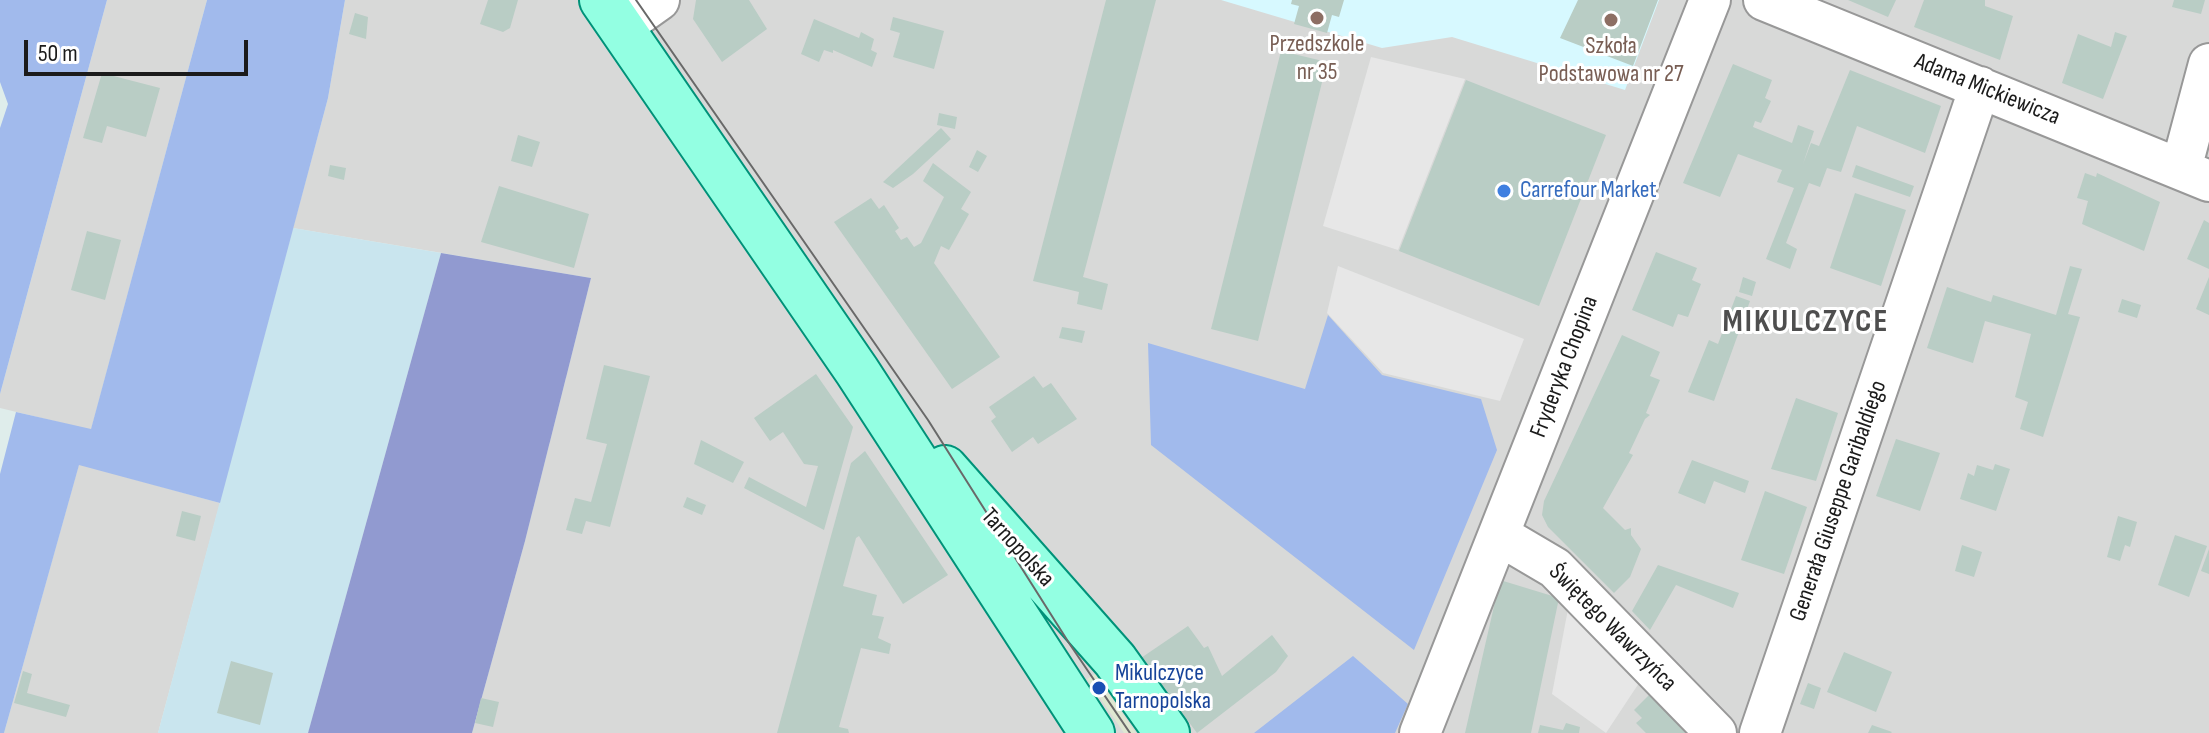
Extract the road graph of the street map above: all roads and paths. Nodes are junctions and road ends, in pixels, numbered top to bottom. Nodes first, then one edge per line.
1 (659, 0) edge
2 (1710, 0) edge
3 (1764, 0) edge
4 (612, 14) edge
5 (2209, 64) edge
6 (1980, 87) junction
7 (2195, 175) edge
8 (857, 371) junction
9 (1499, 535) junction
10 (1092, 733) edge
11 (1167, 733) edge
12 (1420, 733) edge
13 (1716, 733) edge
14 (1760, 733) edge

1 - 4 street
2 - 9 street, Fryderyka Chopina
3 - 6 street, Adama Mickiewicza
4 - 8 main road, Tarnopolska
5 - 7 street
6 - 7 street, Adama Mickiewicza
6 - 14 street, Generała Giuseppe Garibaldiego
8 - 10 main road, Tarnopolska
8 - 11 main road, Tarnopolska
9 - 12 street, Fryderyka Chopina
9 - 13 street, Świętego Wawrzyńca

